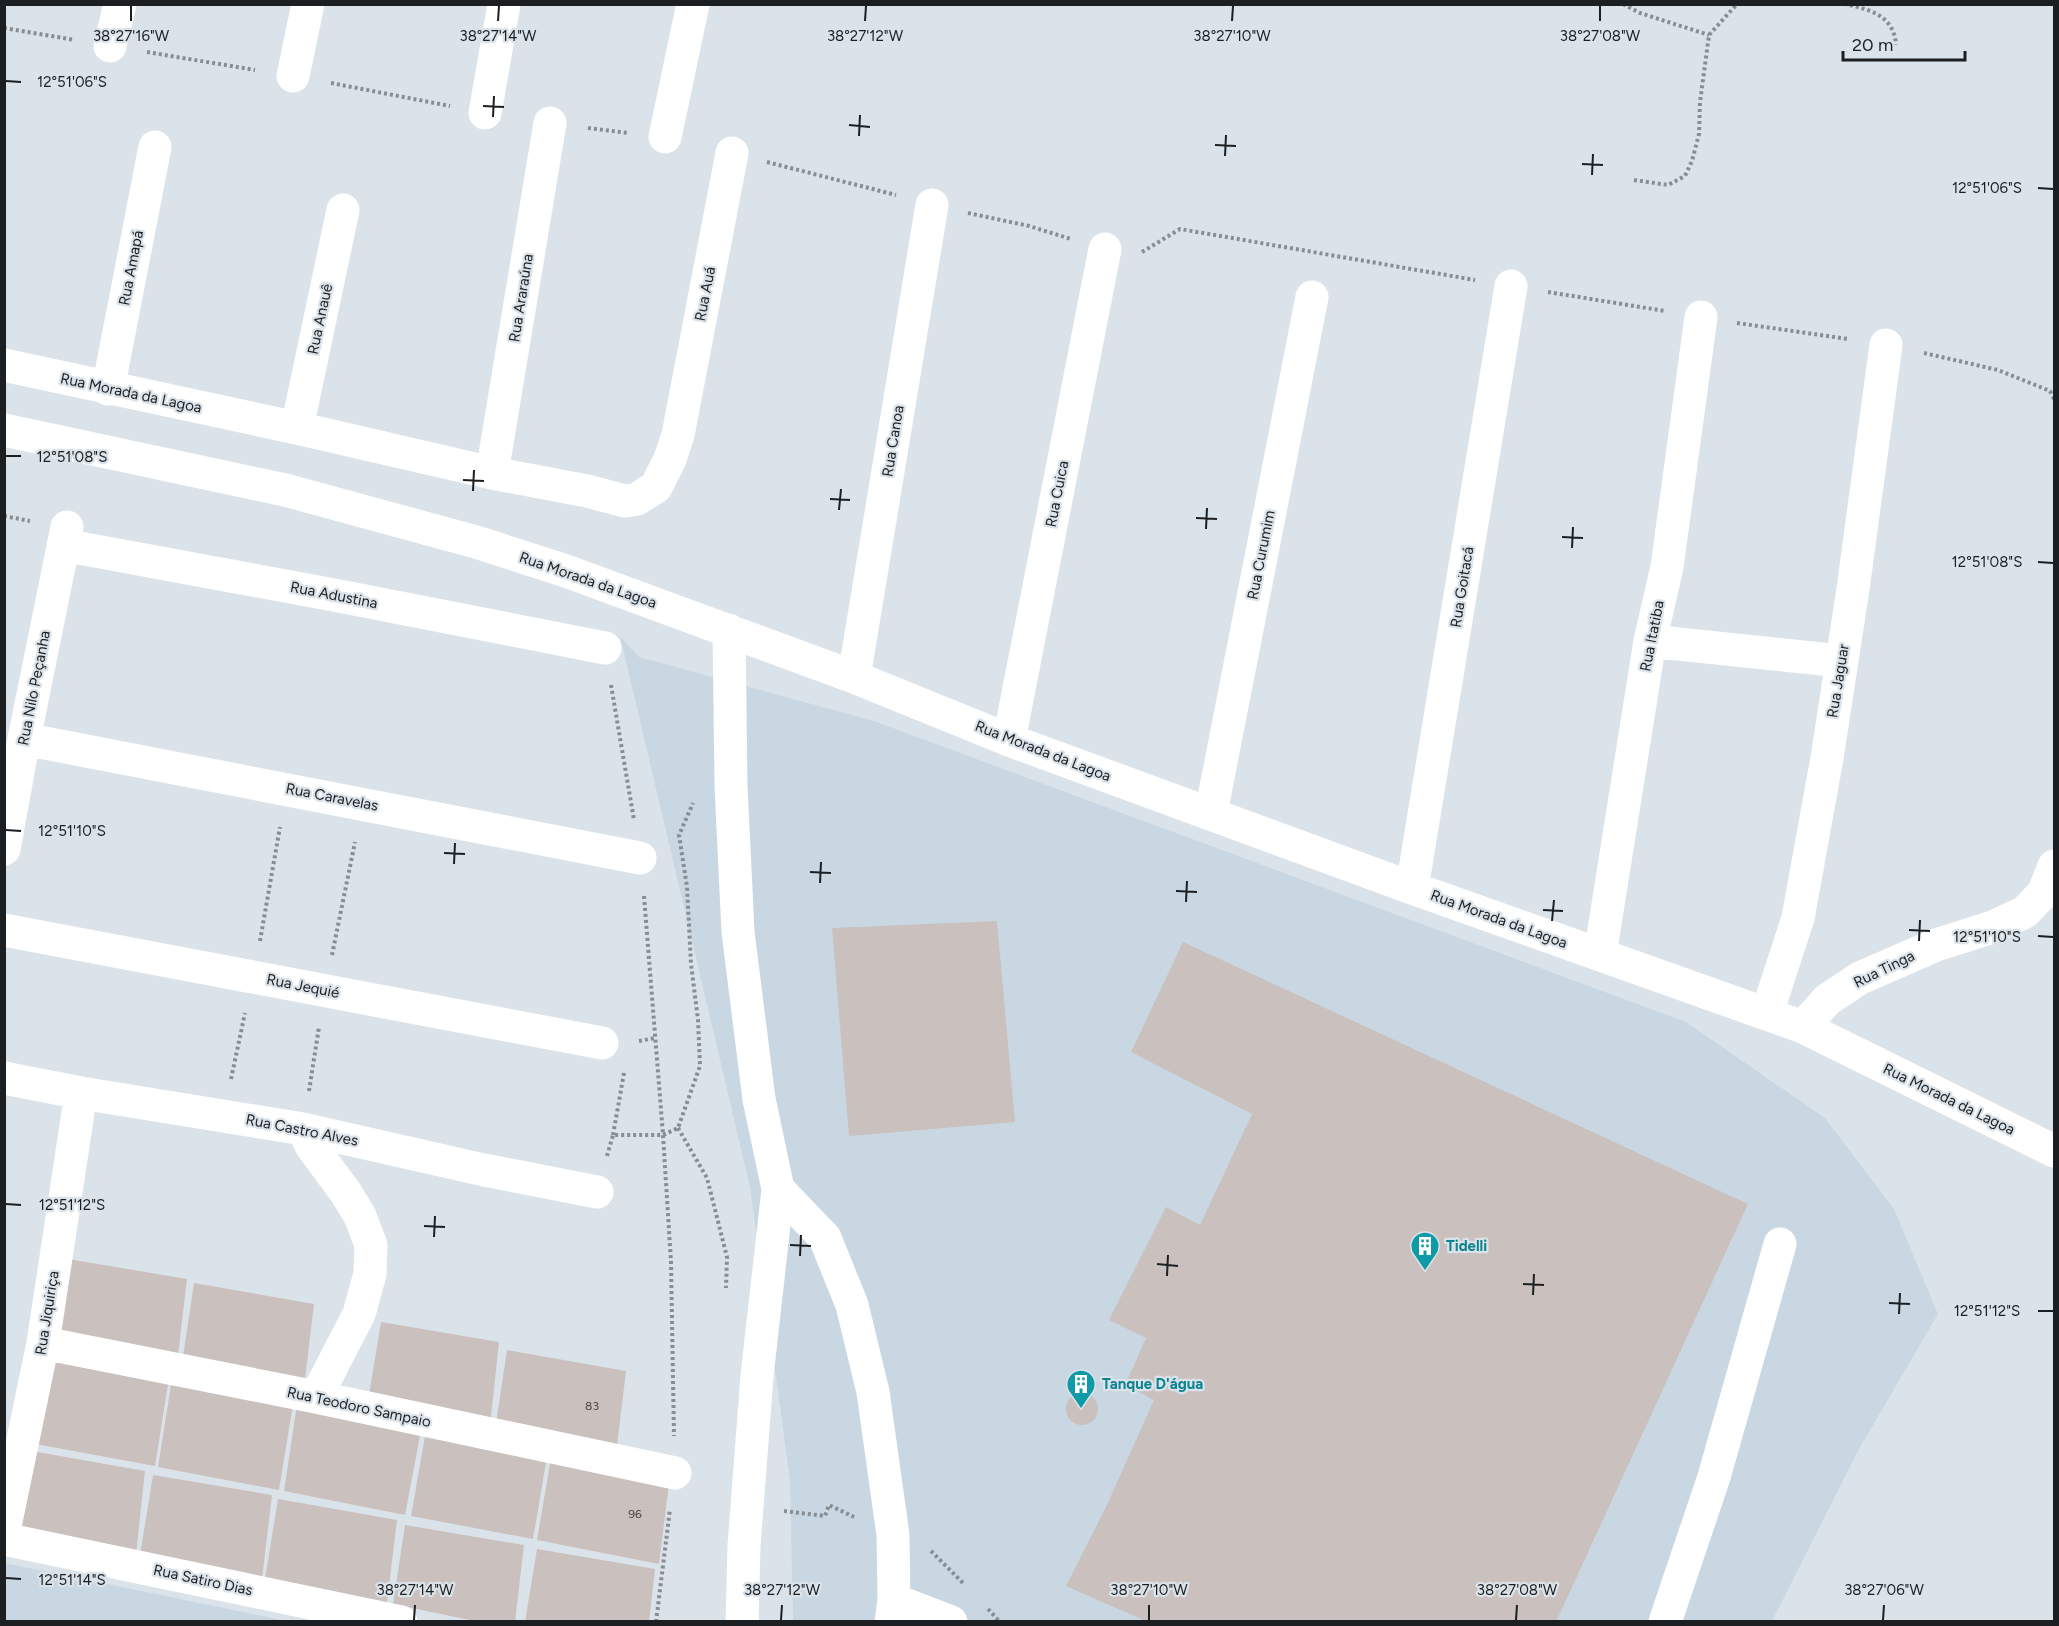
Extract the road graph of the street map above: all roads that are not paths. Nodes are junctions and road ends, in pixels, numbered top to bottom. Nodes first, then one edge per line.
1 (120, 4) edge
2 (308, 4) edge
3 (504, 4) edge
4 (693, 4) edge
5 (110, 46) dead end
6 (293, 76) dead end
7 (485, 113) dead end
8 (550, 123) dead end
9 (665, 137) dead end
10 (155, 147) dead end
11 (732, 153) dead end
12 (932, 205) dead end
13 (343, 210) dead end
14 (1105, 249) road end
15 (1511, 286) road end
16 (1312, 297) dead end
17 (1701, 317) road end
18 (1886, 345) road end
19 (4, 365) edge
20 (108, 389) junction
21 (297, 428) junction
22 (4, 430) edge
23 (678, 435) joint
24 (492, 473) junction
25 (65, 536) joint
26 (729, 630) junction
27 (1650, 641) junction
28 (605, 648) road end
29 (1841, 661) junction
30 (854, 677) junction
31 (24, 739) junction
32 (1009, 740) junction
33 (1210, 813) junction
34 (4, 849) edge
35 (640, 858) road end
36 (2055, 866) edge
37 (1412, 888) junction
38 (4, 930) edge
39 (1600, 955) junction
40 (1767, 1012) junction
41 (1803, 1027) junction
42 (615, 1043) road end
43 (4, 1078) edge
44 (81, 1093) junction
45 (303, 1129) junction
46 (2055, 1151) edge
47 (778, 1188) junction
48 (597, 1192) road end
49 (1780, 1244) dead end
50 (43, 1343) junction
51 (316, 1397) junction
52 (675, 1473) road end
53 (4, 1531) edge
54 (4, 1539) edge
55 (893, 1610) edge
56 (401, 1622) edge
57 (742, 1622) edge
58 (951, 1622) edge
59 (1665, 1622) edge

1 - 5 street
2 - 6 street
3 - 7 street
4 - 9 street
8 - 24 street, Rua Araraúna
10 - 20 street, Rua Amapá
11 - 23 street, Rua Auá
12 - 30 street, Rua Canoa
13 - 21 street, Rua Anauê
14 - 32 street, Rua Cuica
15 - 37 street, Rua Goitacá
16 - 33 street, Rua Curumim
17 - 27 street, Rua Itatiba
18 - 29 street, Rua Jaguar
19 - 20 street, Rua Morada da Lagoa
20 - 21 street, Rua Morada da Lagoa
21 - 24 street, Rua Morada da Lagoa
22 - 26 street, Rua Morada da Lagoa
23 - 24 street, Rua Morada da Lagoa
25 - 28 street, Rua Adustina
25 - 31 street, Rua Nilo Peçanha
26 - 30 street, Rua Morada da Lagoa
26 - 47 street
27 - 29 street
27 - 39 street, Rua Itatiba
29 - 40 street, Rua Jaguar
30 - 32 street, Rua Morada da Lagoa
31 - 34 street, Rua Nilo Peçanha
31 - 35 street, Rua Caravelas
32 - 33 street, Rua Morada da Lagoa
33 - 37 street, Rua Morada da Lagoa
36 - 41 street, Rua Tinga
37 - 39 street, Rua Morada da Lagoa
38 - 42 street, Rua Jequié
39 - 40 street, Rua Morada da Lagoa
40 - 41 street, Rua Morada da Lagoa
41 - 46 street, Rua Morada da Lagoa
43 - 44 street, Rua Castro Alves
44 - 45 street, Rua Castro Alves
44 - 50 street, Rua Jiquiriça
45 - 48 street, Rua Castro Alves
45 - 51 street
47 - 55 street
47 - 57 street
49 - 59 street
50 - 51 street, Rua Teodoro Sampaio
50 - 53 street, Rua Jiquiriça
51 - 52 street, Rua Teodoro Sampaio
54 - 56 street, Rua Satiro Dias
55 - 58 street

